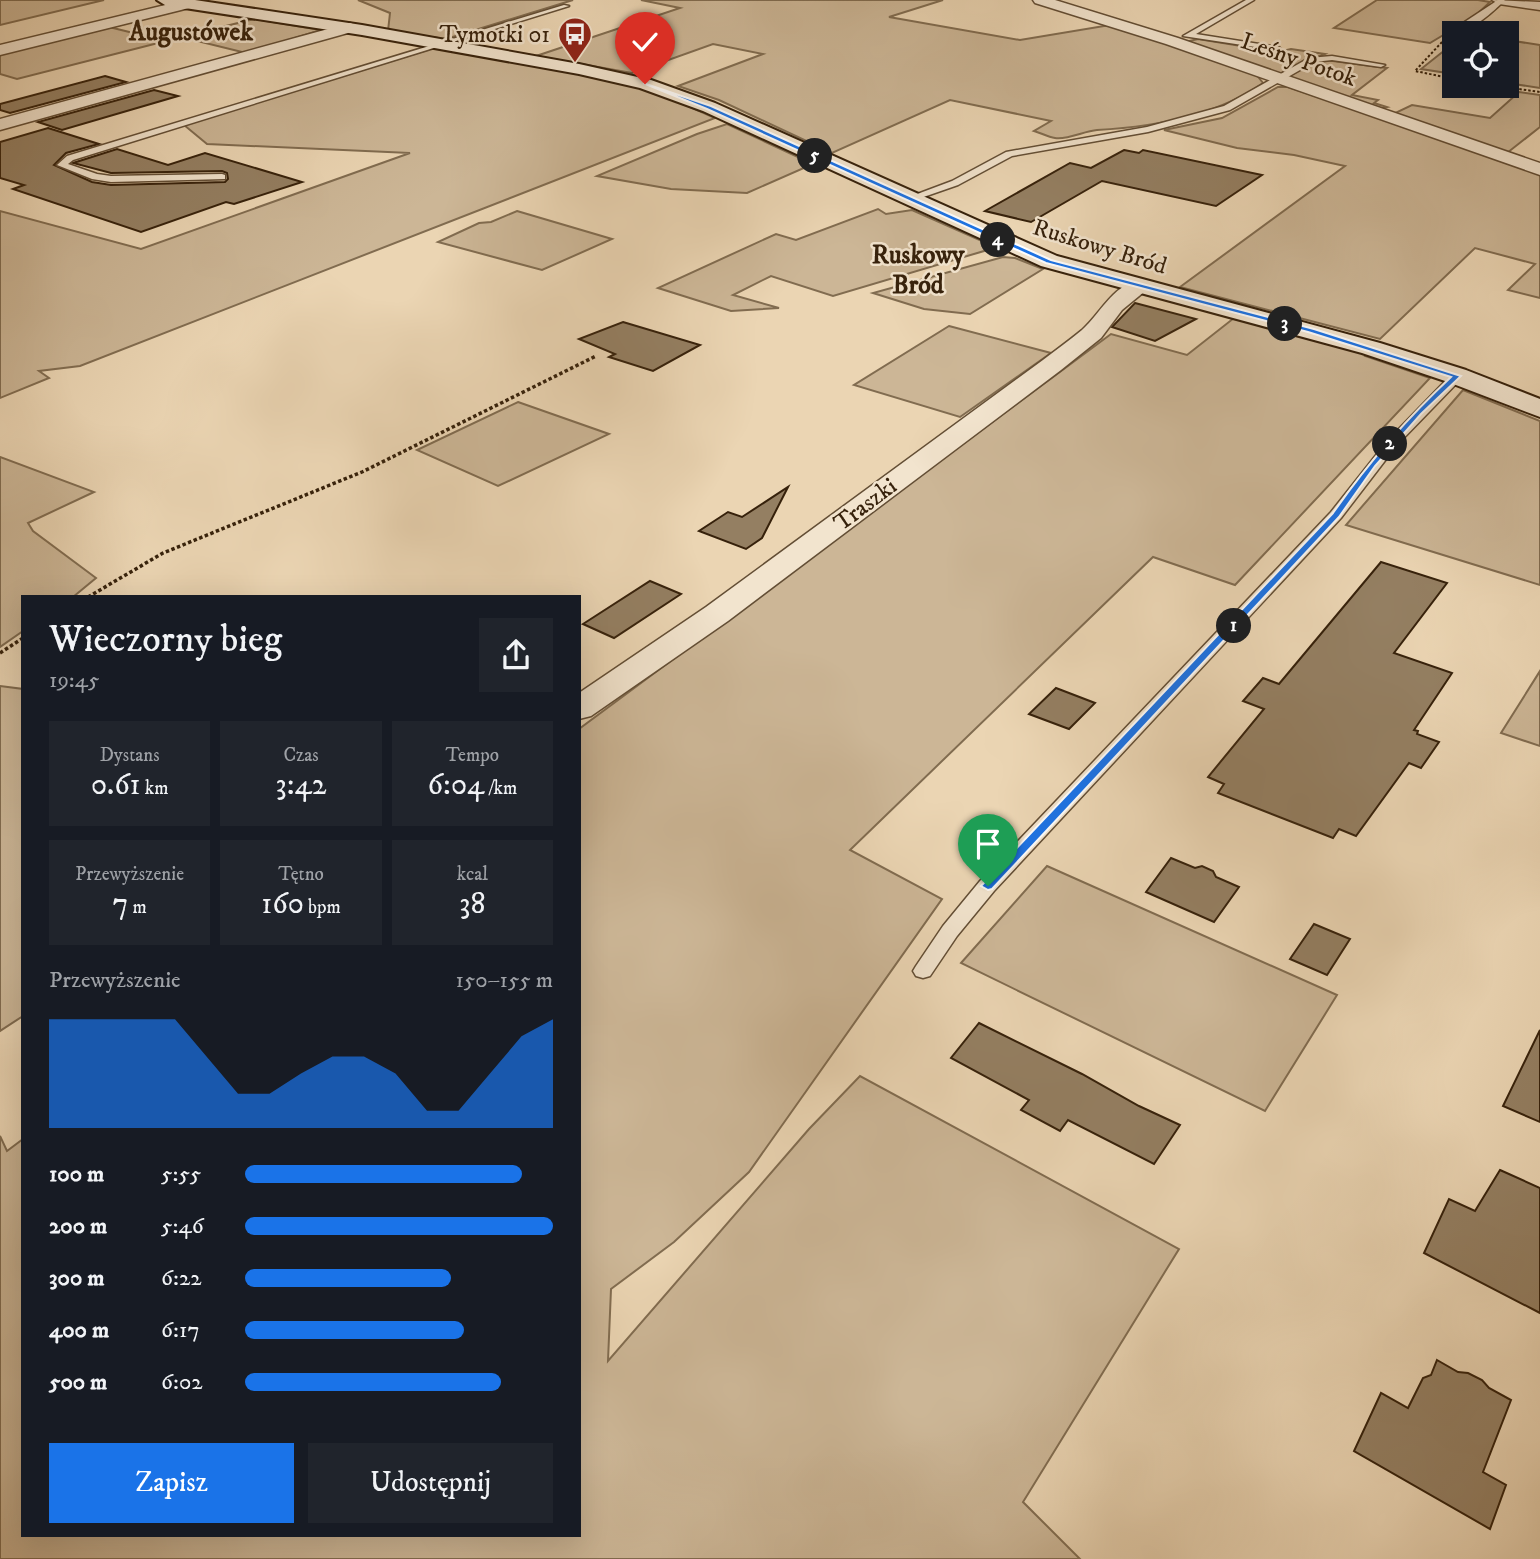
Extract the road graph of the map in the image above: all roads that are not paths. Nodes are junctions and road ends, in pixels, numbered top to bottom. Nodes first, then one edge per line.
1 (164, 0) edge
2 (1040, 0) edge
3 (1251, 0) edge
4 (1500, 0) edge
5 (188, 4) junction
6 (566, 6) dead end
7 (1540, 6) edge
8 (1471, 21) edge
9 (350, 28) junction
10 (1190, 35) junction
11 (1172, 41) junction
12 (440, 44) junction
13 (1279, 49) dead end
14 (0, 50) edge
15 (1381, 65) dead end
16 (1277, 79) junction
17 (0, 125) edge
18 (1540, 169) edge
19 (222, 177) dead end
20 (909, 199) junction
21 (1139, 287) junction
22 (1457, 376) junction
23 (1540, 409) edge
24 (581, 708) edge
25 (923, 971) dead end

1 - 5 street, Ruskowy Bród
2 - 11 street, Leśny Potok
3 - 10 lane
4 - 7 street
4 - 8 lane
5 - 9 street, Ruskowy Bród
5 - 14 street
6 - 12 lane
9 - 12 street, Ruskowy Bród
9 - 17 street
10 - 11 lane
10 - 13 lane
11 - 16 street, Leśny Potok
12 - 19 lane
12 - 20 street, Ruskowy Bród
15 - 16 lane
16 - 18 street, Leśny Potok
16 - 20 lane
20 - 21 street, Ruskowy Bród
21 - 22 street, Ruskowy Bród
21 - 24 street, Traszki
22 - 23 street, Ruskowy Bród
22 - 25 lane

